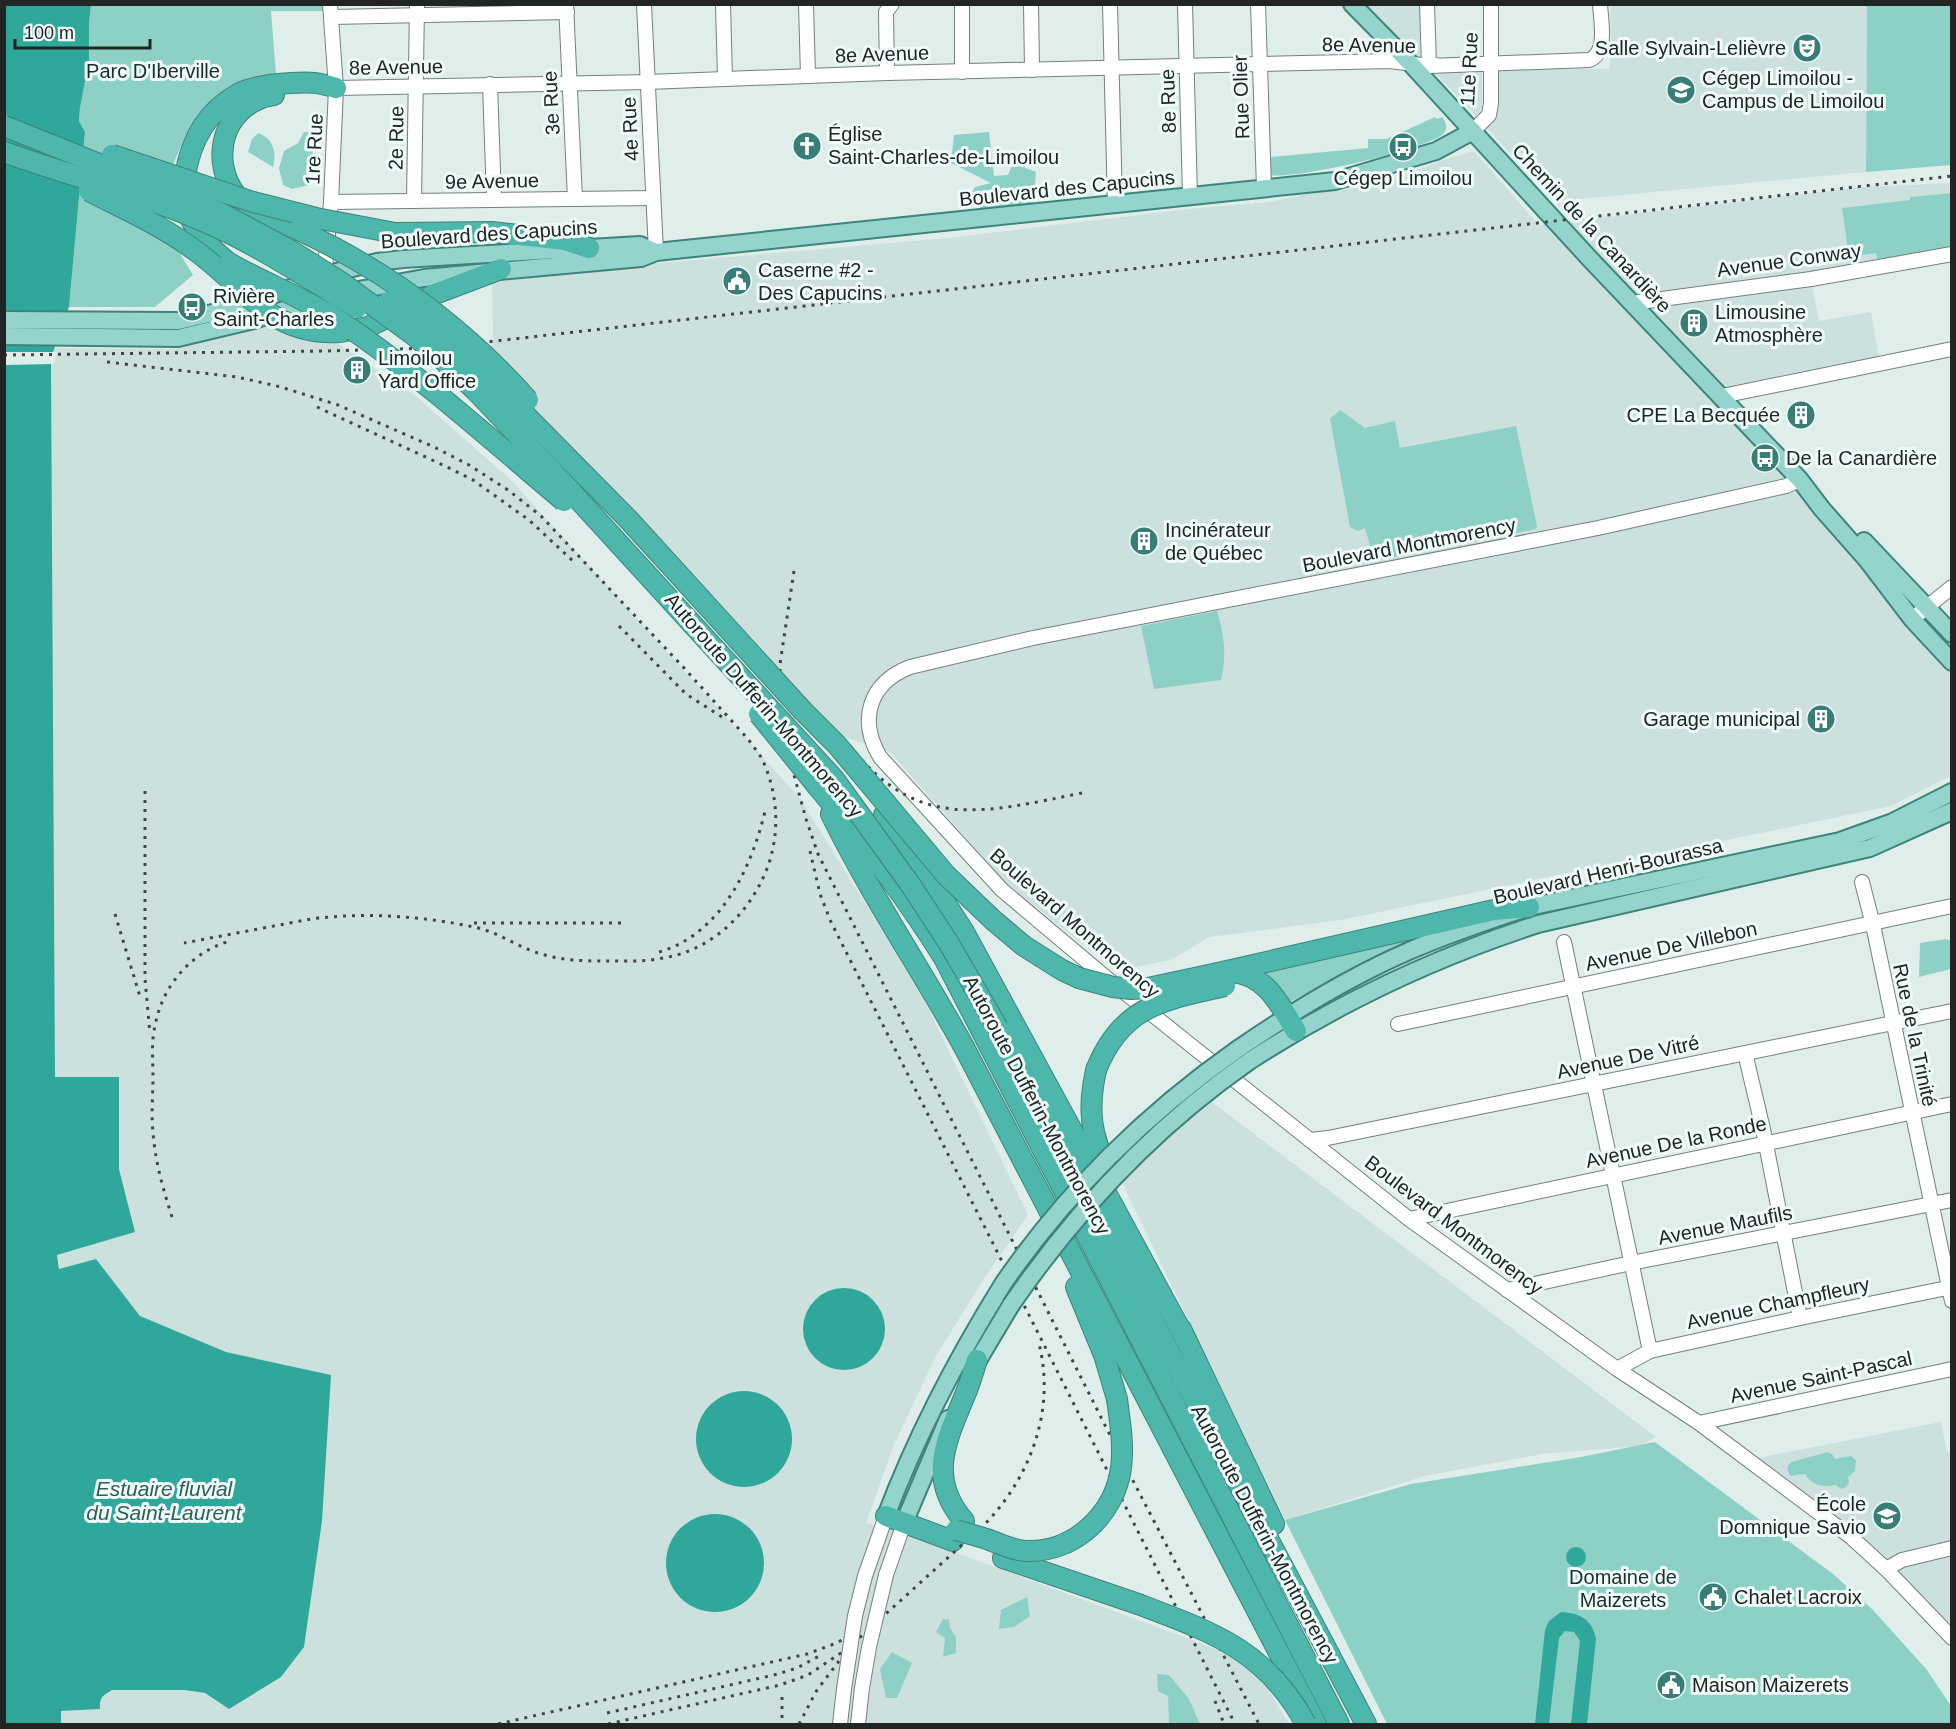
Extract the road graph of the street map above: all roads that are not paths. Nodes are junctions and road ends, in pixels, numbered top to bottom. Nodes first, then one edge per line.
1 (644, 4) edge
2 (723, 4) edge
3 (806, 4) edge
4 (892, 4) edge
5 (962, 4) edge
6 (1031, 4) edge
7 (1110, 4) edge
8 (1185, 4) edge
9 (1258, 4) edge
10 (1428, 4) edge
11 (1491, 4) edge
12 (1600, 4) edge
13 (1356, 6) edge
14 (567, 8) edge
15 (417, 10) edge
16 (331, 11) edge
17 (1492, 62) junction
18 (1260, 64) junction
19 (1420, 65) junction
20 (1186, 67) junction
21 (1111, 69) junction
22 (1032, 70) junction
23 (962, 72) junction
24 (887, 73) junction
25 (808, 76) junction
26 (725, 79) junction
27 (647, 82) junction
28 (569, 83) junction
29 (490, 84) junction
30 (416, 86) junction
31 (336, 88) junction
32 (4, 124) edge
33 (1473, 130) junction
34 (4, 152) edge
35 (24, 159) junction
36 (1264, 188) junction
37 (1190, 196) junction
38 (653, 198) junction
39 (575, 199) junction
40 (495, 200) junction
41 (414, 201) junction
42 (331, 202) junction
43 (1115, 205) junction
44 (219, 212) junction
45 (590, 248) junction
46 (656, 252) junction
47 (1952, 254) edge
48 (501, 270) junction
49 (320, 271) junction
50 (326, 296) junction
51 (1632, 303) junction
52 (4, 320) edge
53 (4, 336) edge
54 (1952, 349) edge
55 (1722, 396) junction
56 (1800, 480) junction
57 (564, 501) junction
58 (627, 519) junction
59 (1952, 587) edge
60 (1926, 607) junction
61 (1912, 619) junction
62 (1952, 634) edge
63 (1952, 662) edge
64 (803, 711) junction
65 (818, 787) junction
66 (1952, 792) edge
67 (1952, 811) edge
68 (1862, 882) dead end
69 (1952, 906) edge
70 (1529, 907) junction
71 (1873, 925) junction
72 (1564, 942) dead end
73 (1222, 977) junction
74 (1574, 987) junction
75 (1952, 1011) edge
76 (1892, 1022) junction
77 (1398, 1024) dead end
78 (1286, 1027) junction
79 (998, 1029) junction
80 (1745, 1053) junction
81 (1243, 1055) junction
82 (1593, 1084) junction
83 (1952, 1104) edge
84 (1911, 1112) junction
85 (1008, 1134) junction
86 (1311, 1140) junction
87 (1765, 1143) junction
88 (1613, 1176) junction
89 (1952, 1200) edge
90 (1931, 1205) junction
91 (1409, 1219) junction
92 (1784, 1234) junction
93 (1631, 1263) junction
94 (1507, 1290) junction
95 (1951, 1292) edge
96 (1800, 1318) junction
97 (1186, 1340) junction
98 (1650, 1351) junction
99 (977, 1360) junction
100 (1617, 1369) junction
101 (1952, 1369) edge
102 (1699, 1424) junction
103 (897, 1514) junction
104 (958, 1531) junction
105 (1952, 1548) edge
106 (1886, 1569) junction
107 (1952, 1638) edge
108 (1322, 1641) junction
109 (840, 1725) edge
110 (858, 1725) edge
111 (1306, 1725) edge
112 (1316, 1725) edge
113 (1339, 1725) edge
114 (1366, 1725) edge

1 - 27 street, 4e Rue
2 - 26 street
3 - 25 street
4 - 24 street
5 - 23 street
6 - 22 street
7 - 21 street
8 - 20 street, 8e Rue
9 - 18 street, Rue Olier
10 - 19 street, 8e Avenue
11 - 17 street, 11e Rue
12 - 17 street, 8e Avenue
13 - 19 main road, Chemin de la Canardière
14 - 15 street
14 - 28 street, 3e Rue
15 - 16 street
15 - 30 street, 2e Rue
16 - 31 street, 1re Rue
17 - 19 street, 8e Avenue
17 - 33 street, 11e Rue
18 - 19 street, 8e Avenue
18 - 20 street, 8e Avenue
18 - 36 street, Rue Olier
19 - 33 main road, Chemin de la Canardière
20 - 21 street, 8e Avenue
20 - 37 street, 8e Rue
21 - 22 street, 8e Avenue
21 - 43 street
22 - 23 street, 8e Avenue
23 - 24 street, 8e Avenue
24 - 25 street, 8e Avenue
25 - 26 street, 8e Avenue
26 - 27 street, 8e Avenue
27 - 28 street, 8e Avenue
27 - 38 street, 4e Rue
28 - 29 street, 8e Avenue
28 - 39 street, 3e Rue
29 - 30 street, 8e Avenue
29 - 40 street
30 - 31 street, 8e Avenue
30 - 41 street, 2e Rue
31 - 42 street, 1re Rue
31 - 57 highway, bridge
31 - 58 highway, bridge
32 - 44 highway, Autoroute Dufferin-Montmorency, bridge
32 - 45 highway, bridge
33 - 36 main road, Boulevard des Capucins
33 - 51 main road, Chemin de la Canardière
34 - 35 highway, Autoroute Dufferin-Montmorency
35 - 48 highway, bridge
35 - 57 highway, Autoroute Dufferin-Montmorency, bridge
36 - 37 main road, Boulevard des Capucins
37 - 43 main road, Boulevard des Capucins
38 - 39 street, 9e Avenue
38 - 46 street, 4e Rue
39 - 40 street, 9e Avenue
40 - 41 street, 9e Avenue
41 - 42 street, 9e Avenue
42 - 49 street, 1re Rue
43 - 46 main road, Boulevard des Capucins
44 - 58 highway, bridge
44 - 79 highway, Autoroute Dufferin-Montmorency, bridge
45 - 46 main road, Boulevard des Capucins
45 - 49 main road, Boulevard des Capucins
46 - 48 main road, Boulevard des Capucins
47 - 51 street, Avenue Conway
48 - 50 main road, Boulevard des Capucins
49 - 50 street, 1re Rue
49 - 52 main road, Boulevard des Capucins
50 - 53 main road, Boulevard des Capucins
51 - 55 main road, Chemin de la Canardière
54 - 55 street
55 - 56 main road, Chemin de la Canardière
56 - 60 main road, Chemin de la Canardière
56 - 61 main road, Chemin de la Canardière
56 - 86 street, Boulevard Montmorency
57 - 65 highway, Autoroute Dufferin-Montmorency, bridge
58 - 64 highway, bridge
59 - 60 street
60 - 61 street
60 - 62 main road, Chemin de la Canardière
61 - 63 main road, Chemin de la Canardière
64 - 73 highway, bridge
64 - 79 highway, bridge
65 - 79 highway, Autoroute Dufferin-Montmorency
65 - 85 highway
66 - 70 main road, Boulevard Henri-Bourassa
67 - 78 main road, Boulevard Henri-Bourassa
68 - 71 street, Rue de la Trinité
69 - 71 street, Avenue De Villebon
70 - 73 highway
70 - 78 main road, Boulevard Henri-Bourassa
71 - 74 street, Avenue De Villebon
71 - 76 street, Rue de la Trinité
72 - 74 street
73 - 78 highway
73 - 97 highway, bridge
74 - 77 street, Avenue De Villebon
74 - 82 street
75 - 76 street, Avenue De Vitré
76 - 80 street, Avenue De Vitré
76 - 84 street, Rue de la Trinité
78 - 81 main road, Boulevard Henri-Bourassa
79 - 97 highway
79 - 108 highway, Autoroute Dufferin-Montmorency
79 - 113 highway, Autoroute Dufferin-Montmorency
80 - 82 street, Avenue De Vitré
80 - 87 street
81 - 99 main road, Boulevard Henri-Bourassa, bridge
81 - 103 main road, Boulevard Henri-Bourassa, bridge
82 - 86 street, Avenue De Vitré
82 - 88 street
83 - 84 street, Avenue De la Ronde
84 - 87 street, Avenue De la Ronde
84 - 90 street, Rue de la Trinité
85 - 104 highway, bridge
85 - 112 highway
86 - 91 street, Boulevard Montmorency
87 - 88 street, Avenue De la Ronde
87 - 92 street
88 - 91 street, Avenue De la Ronde
88 - 93 street
89 - 90 street, Avenue Maufils
90 - 92 street, Avenue Maufils
90 - 95 street, Rue de la Trinité
91 - 94 street, Boulevard Montmorency
92 - 93 street, Avenue Maufils
92 - 96 street
93 - 94 street, Avenue Maufils
93 - 98 street
94 - 100 street, Boulevard Montmorency
95 - 96 street, Avenue Champfleury
96 - 98 street, Avenue Champfleury
97 - 108 highway
98 - 100 street, Avenue Champfleury
99 - 103 main road, Boulevard Henri-Bourassa
99 - 104 highway
100 - 102 street, Boulevard Montmorency
101 - 102 street, Avenue Saint-Pascal
102 - 106 street, Boulevard Montmorency
103 - 104 highway
103 - 109 street, Boulevard Henri-Bourassa, bridge
103 - 110 street, Boulevard Henri-Bourassa, bridge
104 - 111 highway, bridge
105 - 106 street
106 - 107 street, Boulevard Montmorency
108 - 114 highway, Autoroute Dufferin-Montmorency

